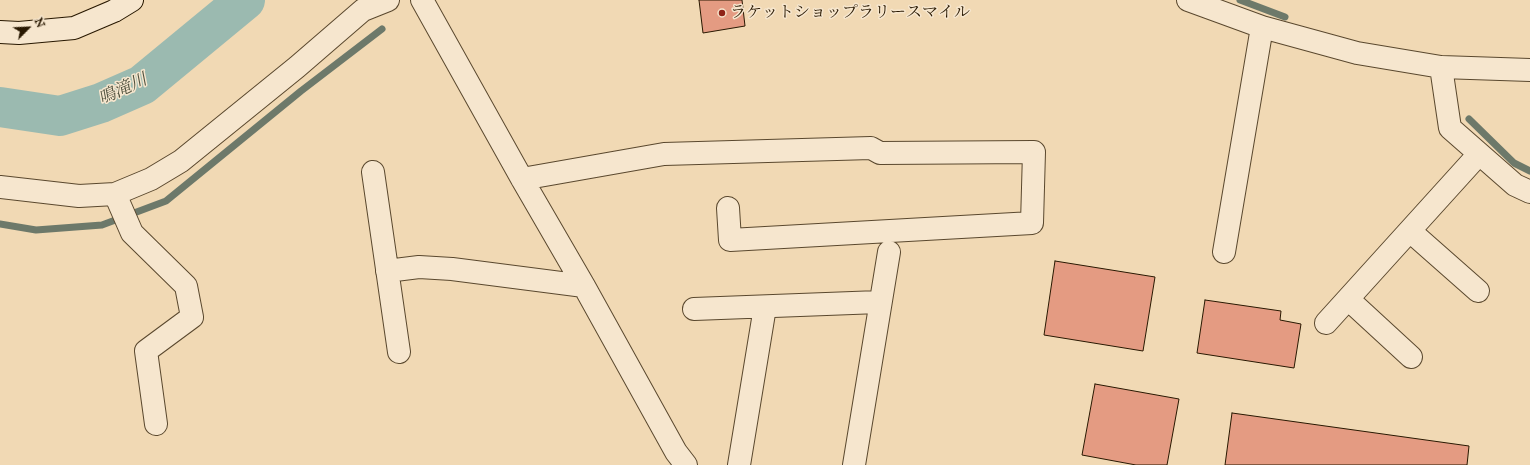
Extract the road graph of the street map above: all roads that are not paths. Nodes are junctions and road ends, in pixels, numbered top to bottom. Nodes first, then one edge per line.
1 (132, 0) edge
2 (388, 0) edge
3 (422, 0) edge
4 (1188, 0) edge
5 (1262, 26) junction
6 (0, 32) edge
7 (1441, 67) junction
8 (1530, 70) edge
9 (1480, 154) junction
10 (373, 172) dead end
11 (522, 179) junction
12 (0, 187) edge
13 (1530, 192) edge
14 (117, 198) junction
15 (728, 208) dead end
16 (1410, 230) junction
17 (888, 252) dead end
18 (1224, 252) dead end
19 (387, 270) junction
20 (584, 286) junction
21 (1478, 291) dead end
22 (1348, 299) junction
23 (879, 302) junction
24 (764, 306) junction
25 (694, 309) dead end
26 (1326, 323) dead end
27 (399, 352) dead end
28 (1411, 357) dead end
29 (156, 424) dead end
30 (679, 461) edge
31 (739, 465) edge
32 (854, 465) edge

1 - 6 street
2 - 14 street
3 - 11 street
4 - 5 street
5 - 7 street
5 - 18 street
7 - 8 street
7 - 9 street
9 - 13 street
9 - 16 street
10 - 19 street
11 - 15 street
11 - 20 street
12 - 14 street
14 - 29 street
16 - 21 street
16 - 22 street
17 - 23 street
19 - 20 street
19 - 27 street
20 - 30 street
22 - 26 street
22 - 28 street
23 - 24 street
23 - 32 street
24 - 25 street
24 - 31 street

